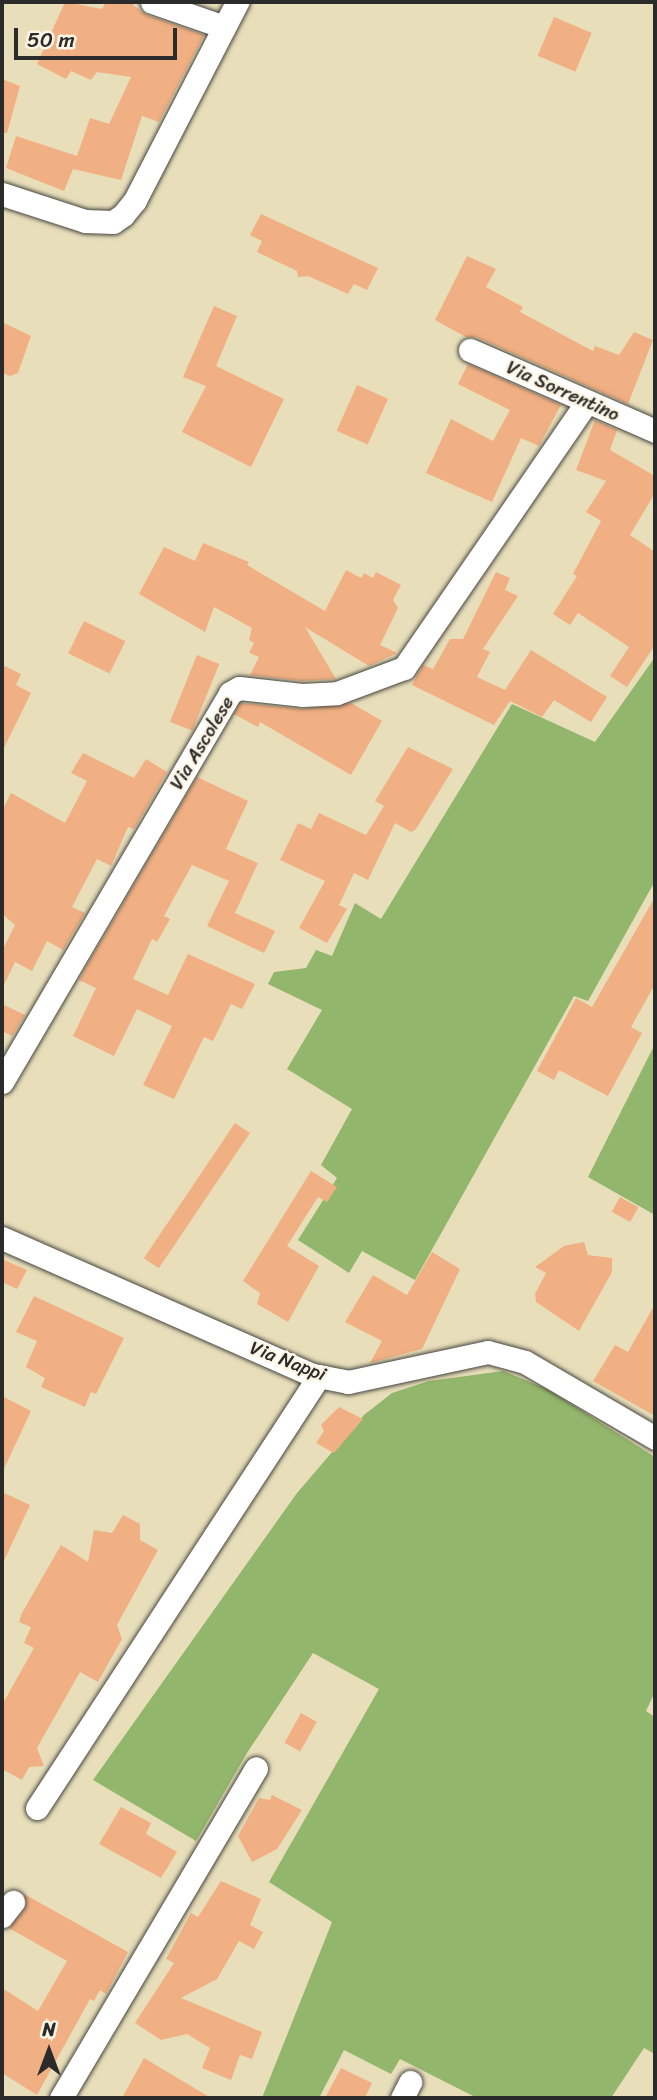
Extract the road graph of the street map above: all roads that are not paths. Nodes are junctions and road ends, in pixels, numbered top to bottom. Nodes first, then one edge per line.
1 (152, 2) edge
2 (237, 2) edge
3 (224, 27) junction
4 (2, 194) edge
5 (470, 350) dead end
6 (587, 401) junction
7 (655, 431) edge
8 (2, 1082) edge
9 (2, 1238) edge
10 (319, 1376) junction
11 (655, 1438) edge
12 (256, 1768) dead end
13 (37, 1808) dead end
14 (61, 2098) edge

1 - 3 street
2 - 3 street
3 - 4 street
5 - 6 street, Via Sorrentino
6 - 7 street, Via Sorrentino
6 - 8 street, Via Ascolese
9 - 10 street, Via Nappi
10 - 11 street, Via Nappi
10 - 13 street
12 - 14 street

